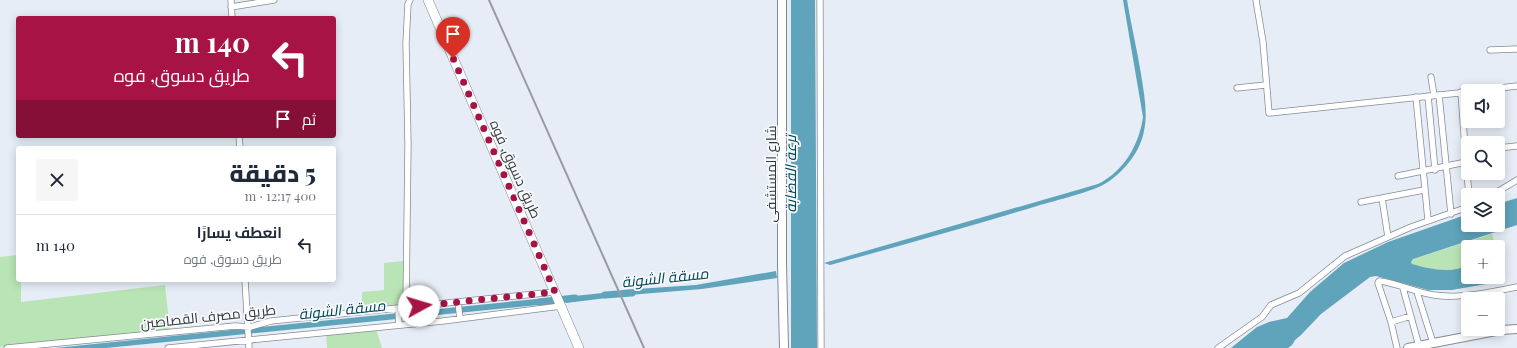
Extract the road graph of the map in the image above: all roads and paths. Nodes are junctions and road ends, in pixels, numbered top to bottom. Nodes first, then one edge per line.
1 (231, 0) edge
2 (274, 0) edge
3 (410, 0) edge
4 (428, 0) edge
5 (782, 0) edge
6 (820, 0) edge
7 (1256, 0) edge
8 (231, 7) junction
9 (232, 16) edge
10 (1517, 49) edge
11 (1490, 50) dead end
12 (1431, 77) dead end
13 (1266, 85) junction
14 (1517, 86) edge
15 (1505, 87) edge
16 (1237, 88) dead end
17 (1461, 92) edge
18 (1433, 95) junction
19 (1416, 98) junction
20 (1517, 146) edge
21 (1505, 147) edge
22 (1461, 163) edge
23 (1445, 167) junction
24 (1435, 170) junction
25 (1423, 172) junction
26 (1398, 176) dead end
27 (1517, 180) edge
28 (1504, 188) edge
29 (1424, 190) junction
30 (1382, 198) junction
31 (1361, 202) dead end
32 (1461, 210) edge
33 (1451, 214) junction
34 (1428, 220) junction
35 (1388, 237) junction
36 (245, 282) edge
37 (1517, 287) edge
38 (1403, 288) junction
39 (555, 292) junction
40 (1417, 292) junction
41 (458, 302) junction
42 (561, 306) junction
43 (398, 308) junction
44 (406, 308) junction
45 (1411, 316) junction
46 (460, 318) junction
47 (1391, 322) junction
48 (399, 325) junction
49 (248, 327) junction
50 (1517, 330) edge
51 (249, 340) junction
52 (1433, 342) junction
53 (1419, 346) junction
54 (7, 348) edge
55 (168, 348) edge
56 (249, 348) edge
57 (579, 348) edge
58 (784, 348) edge
59 (821, 348) edge
60 (1218, 348) edge
61 (1397, 348) edge
62 (1408, 348) edge

1 - 8 street
2 - 8 street
3 - 44 street
4 - 39 main road, طريق دسوق, فوه
5 - 58 main road, شارع المستشفى
6 - 59 street
7 - 13 street
8 - 9 street
10 - 11 street
12 - 18 street
13 - 16 street
13 - 19 street
14 - 15 street
17 - 18 street
18 - 19 street
18 - 23 street
18 - 24 street
19 - 25 street
20 - 21 street
22 - 23 street
23 - 24 street
23 - 33 street
24 - 25 street
25 - 26 street
25 - 29 street
27 - 28 street
29 - 30 street
29 - 34 street
30 - 31 street
30 - 35 street
32 - 33 street
33 - 34 street
34 - 35 street
35 - 60 street
36 - 49 street
37 - 40 street
38 - 40 street
38 - 45 street
38 - 47 street
39 - 41 street, طريق مصرف القصاصين
39 - 42 main road, طريق دسوق, فوه
40 - 52 street
41 - 44 street, طريق مصرف القصاصين
41 - 46 street
42 - 46 street
42 - 57 main road, طريق دسوق, فوه
43 - 44 street, طريق مصرف القصاصين
43 - 48 street
43 - 49 street, طريق مصرف القصاصين
45 - 47 street
45 - 53 street
46 - 48 street
47 - 61 street
48 - 51 street
49 - 51 street
49 - 54 street, طريق مصرف القصاصين
50 - 52 main road
51 - 55 street
51 - 56 street
52 - 53 main road
53 - 62 main road

